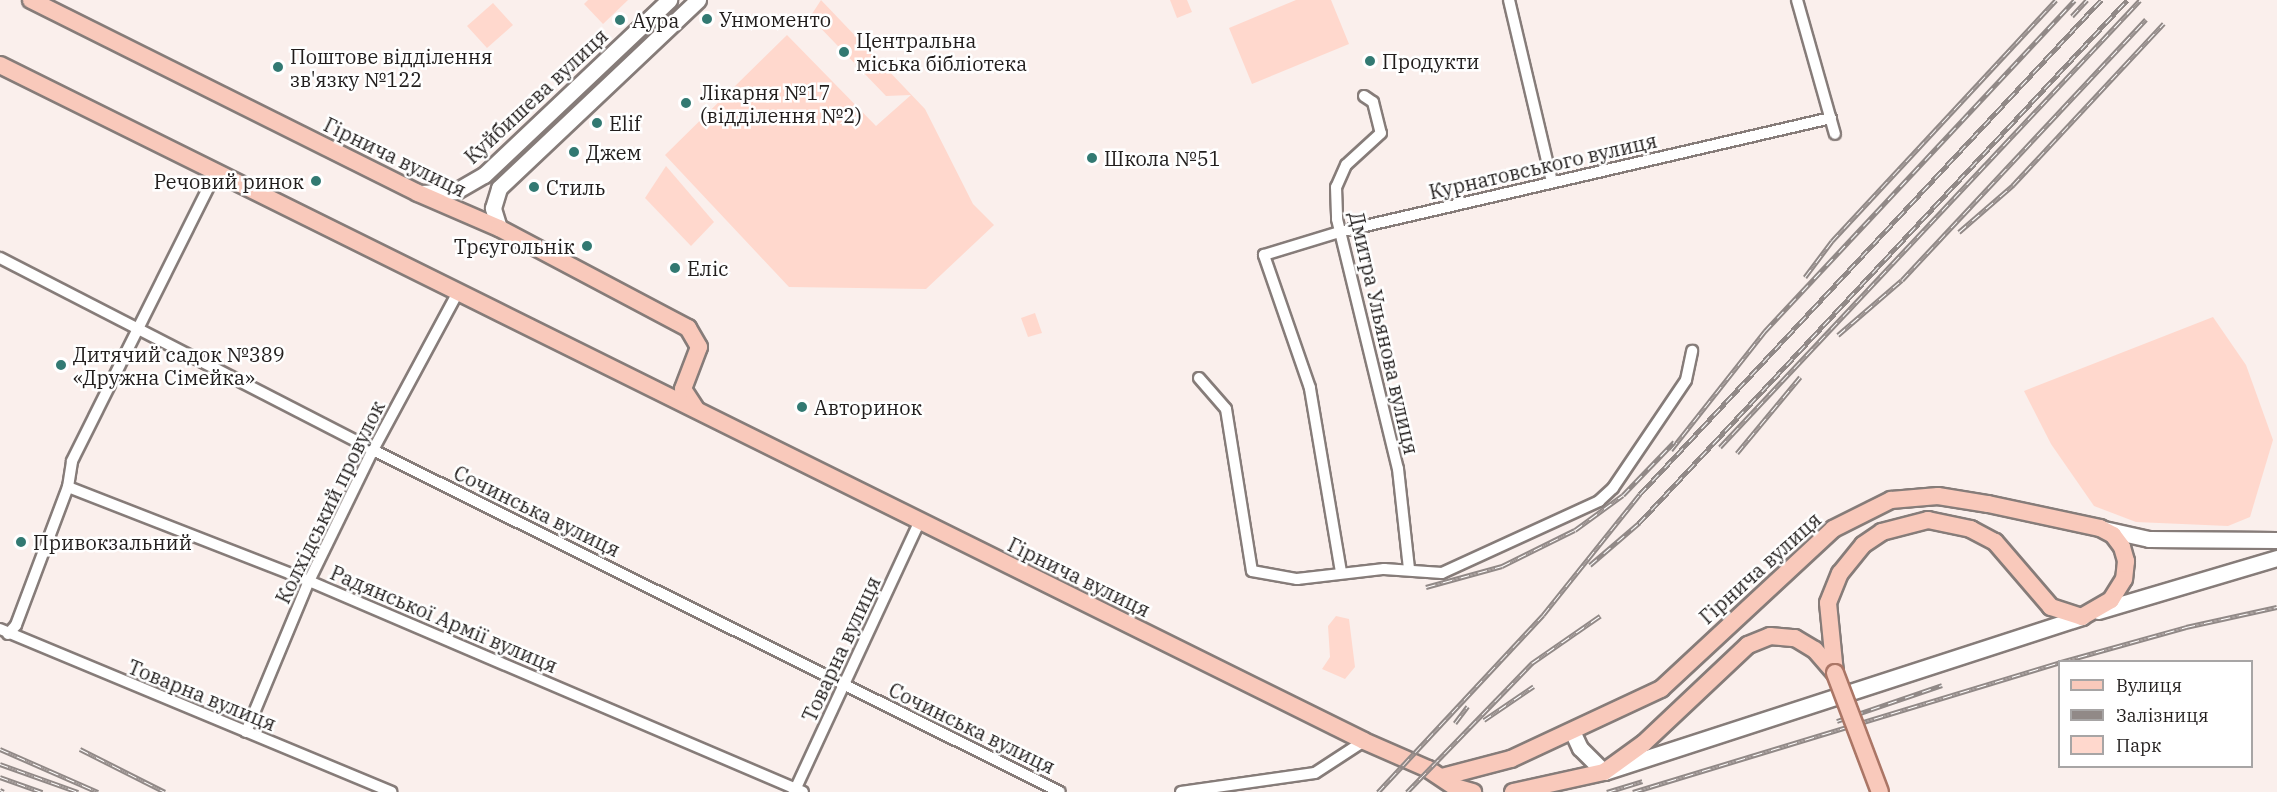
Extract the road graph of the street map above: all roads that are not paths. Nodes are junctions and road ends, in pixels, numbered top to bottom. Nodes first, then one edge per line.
1 (31, 0) edge
2 (669, 0) edge
3 (698, 0) edge
4 (1509, 0) edge
5 (1797, 0) edge
6 (0, 65) edge
7 (1364, 96) dead end
8 (1831, 118) junction
9 (1835, 134) dead end
10 (216, 172) junction
11 (484, 175) junction
12 (1552, 182) junction
13 (499, 188) junction
14 (418, 193) junction
15 (499, 228) junction
16 (1340, 231) junction
17 (0, 258) edge
18 (458, 292) junction
19 (136, 328) junction
20 (1692, 351) dead end
21 (685, 378) junction
22 (1199, 378) dead end
23 (654, 389) junction
24 (699, 412) junction
25 (373, 450) junction
26 (68, 487) junction
27 (920, 521) junction
28 (2100, 528) junction
29 (2277, 540) edge
30 (2277, 558) edge
31 (1409, 568) junction
32 (1341, 572) junction
33 (309, 581) junction
34 (2088, 615) junction
35 (4, 632) edge
36 (1835, 672) junction
37 (844, 684) junction
38 (1572, 730) junction
39 (246, 732) junction
40 (1364, 741) junction
41 (1604, 772) junction
42 (1442, 777) junction
43 (798, 791) edge
44 (391, 792) edge
45 (1060, 792) edge
46 (1181, 792) edge
47 (1473, 792) edge
48 (1513, 792) edge
49 (1881, 792) edge

1 - 14 main road, Гірнича вулиця
2 - 11 main road, Куйбишева вулиця
3 - 13 main road, Куйбишева вулиця
4 - 12 street
5 - 8 street
6 - 10 main road, Гірнича вулиця
7 - 16 street, Дмитра Ульянова вулиця
8 - 9 street
8 - 12 street, Курнатовського вулиця
10 - 18 main road, Гірнича вулиця
10 - 19 street
11 - 13 main road
11 - 14 main road, Куйбишева вулиця
12 - 16 street, Курнатовського вулиця
13 - 15 main road
14 - 15 main road, Гірнича вулиця
15 - 21 main road, Гірнича вулиця
16 - 31 street, Дмитра Ульянова вулиця
16 - 32 street, Курнатовського вулиця
17 - 19 street, Сочинська вулиця
18 - 23 main road, Гірнича вулиця
18 - 25 street, Колхідський провулок
19 - 25 street, Сочинська вулиця
19 - 26 street
20 - 31 street
21 - 23 main road
21 - 24 main road
22 - 32 street
23 - 24 main road, Гірнича вулиця
24 - 27 main road, Гірнича вулиця
25 - 33 street, Колхідський провулок
25 - 37 street, Сочинська вулиця
26 - 33 street, Радянської Армії вулиця
26 - 35 street
27 - 37 street, Товарна вулиця
27 - 40 main road, Гірнича вулиця
28 - 29 main road, Гірнича вулиця
28 - 34 main road
28 - 38 main road, Гірнича вулиця
30 - 34 main road
31 - 32 street
33 - 39 street, Колхідський провулок
33 - 43 street, Радянської Армії вулиця
34 - 36 main road
34 - 41 main road
35 - 39 street, Товарна вулиця
36 - 41 main road
36 - 49 main road, bridge
37 - 43 street, Товарна вулиця
37 - 45 street, Сочинська вулиця
38 - 41 main road
38 - 42 main road, Гірнича вулиця
39 - 44 street, Товарна вулиця
40 - 42 main road, Гірнича вулиця
40 - 46 street
41 - 48 main road
42 - 47 main road, Гірнича вулиця

